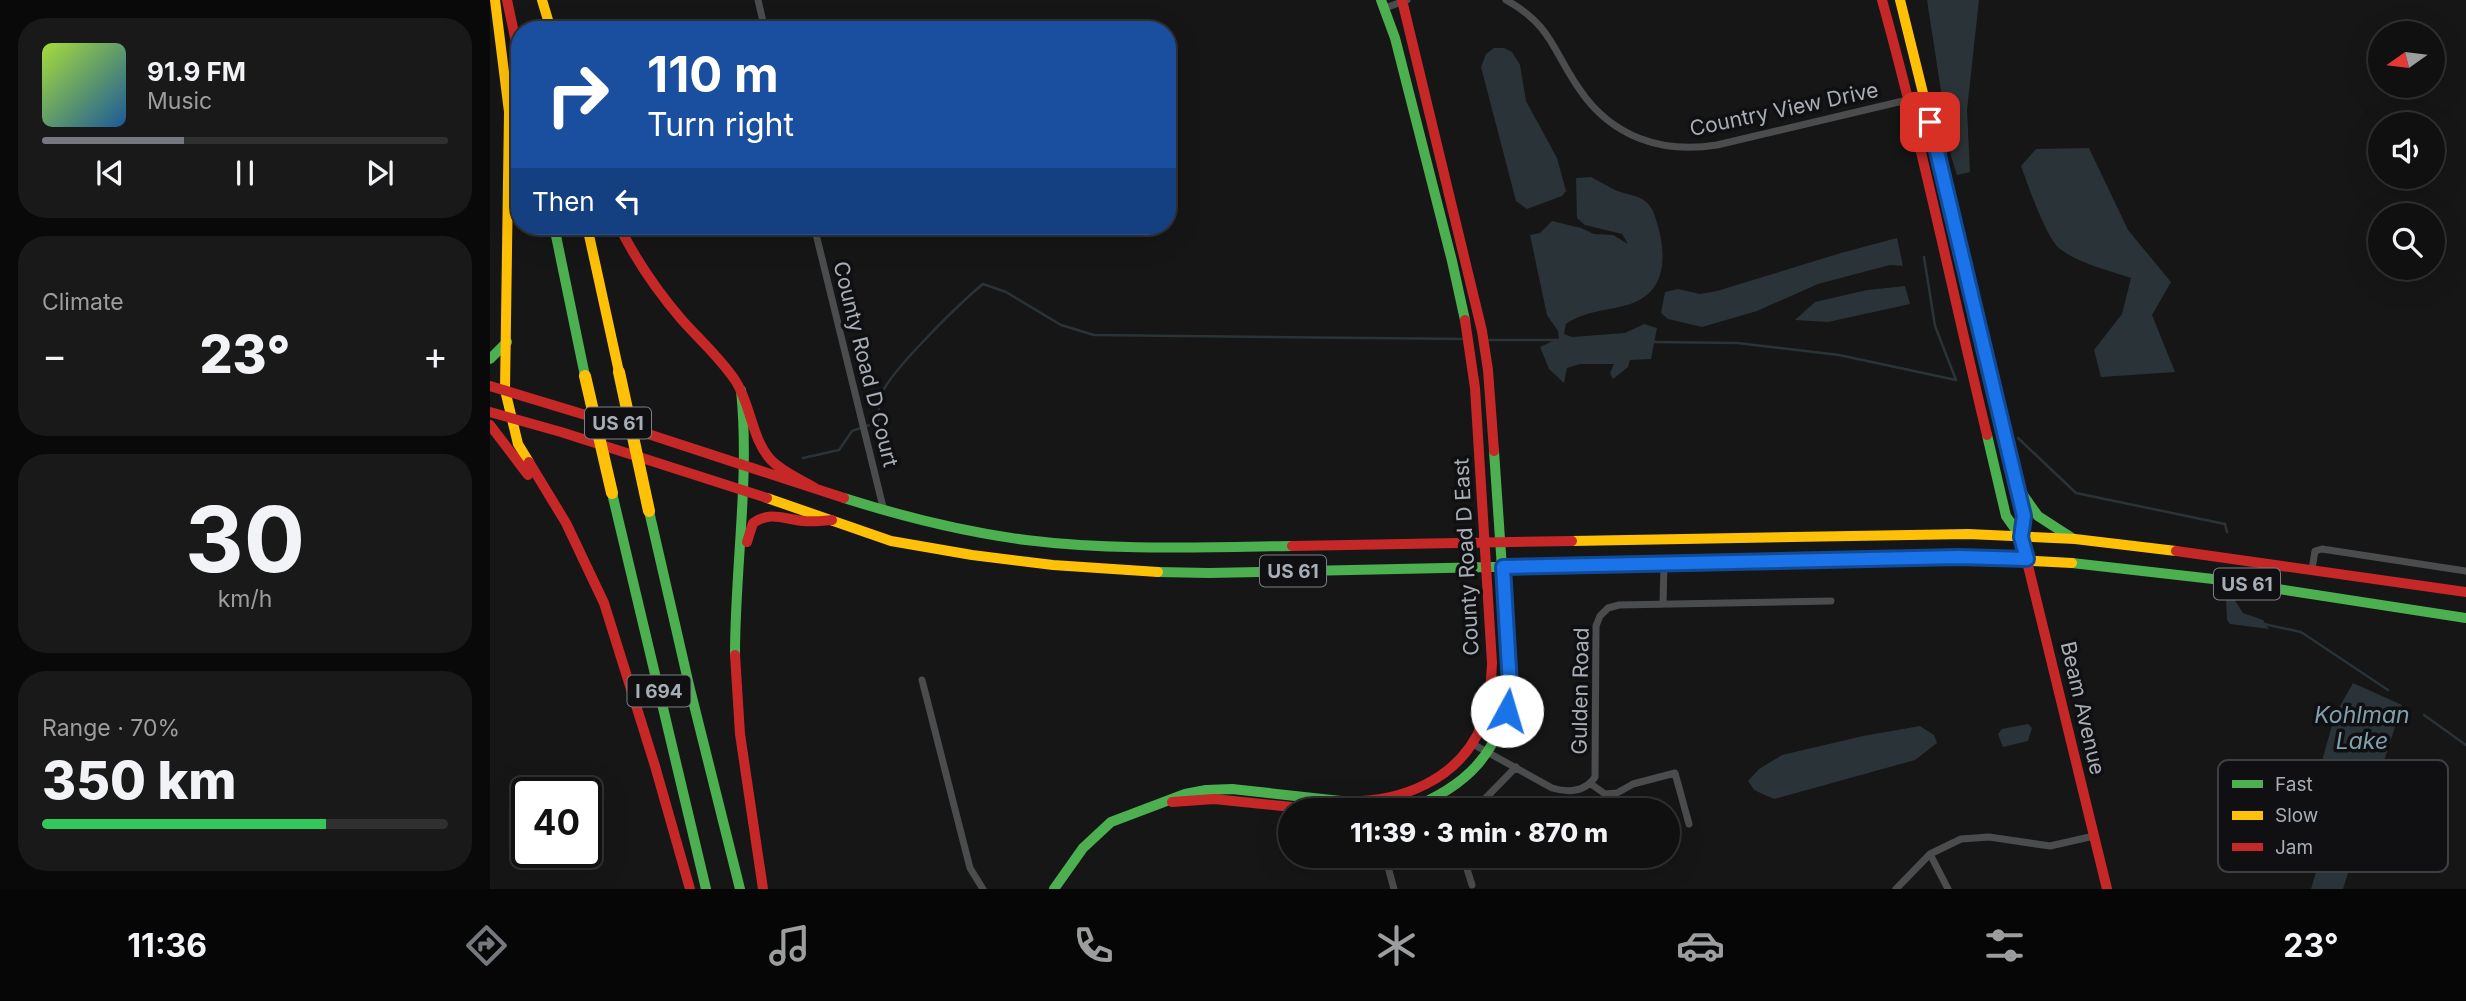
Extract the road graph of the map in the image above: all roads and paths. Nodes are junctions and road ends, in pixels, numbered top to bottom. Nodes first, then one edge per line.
1 (495, 0) edge
2 (507, 0) edge
3 (540, 0) edge
4 (758, 0) edge
5 (1404, 0) edge
6 (1506, 0) edge
7 (1882, 0) edge
8 (1900, 0) edge
9 (1383, 4) edge
10 (511, 21) edge
11 (544, 21) edge
12 (548, 21) edge
13 (763, 21) edge
14 (1924, 96) junction
15 (1909, 100) junction
16 (556, 235) edge
17 (589, 235) edge
18 (623, 235) edge
19 (816, 235) edge
20 (507, 342) junction
21 (490, 359) edge
22 (490, 386) edge
23 (505, 390) junction
24 (741, 390) junction
25 (490, 412) edge
26 (512, 418) junction
27 (490, 425) edge
28 (745, 465) junction
29 (2016, 485) junction
30 (815, 488) junction
31 (746, 491) junction
32 (884, 511) junction
33 (832, 520) junction
34 (2021, 537) junction
35 (2075, 539) junction
36 (1484, 541) junction
37 (1501, 541) junction
38 (2027, 559) junction
39 (1664, 564) junction
40 (588, 566) junction
41 (1485, 567) junction
42 (1503, 567) junction
43 (2312, 569) junction
44 (2466, 571) edge
45 (738, 583) junction
46 (2466, 592) edge
47 (1831, 601) dead end
48 (1663, 603) junction
49 (2466, 618) edge
50 (922, 680) dead end
51 (1471, 743) junction
52 (1487, 752) junction
53 (1516, 767) junction
54 (1591, 784) junction
55 (1605, 794) junction
56 (1395, 798) edge
57 (1436, 798) edge
58 (1486, 798) edge
59 (1606, 798) edge
60 (1278, 800) edge
61 (1689, 824) dead end
62 (2094, 836) junction
63 (1930, 854) junction
64 (1388, 868) edge
65 (1467, 868) edge
66 (1472, 885) dead end
67 (690, 889) edge
68 (706, 889) edge
69 (740, 889) edge
70 (763, 889) edge
71 (983, 889) edge
72 (1054, 889) edge
73 (1394, 889) edge
74 (1896, 889) edge
75 (1948, 889) edge
76 (2107, 889) edge

1 - 20 main road
2 - 10 main road
3 - 11 main road
3 - 12 main road
4 - 13 street
5 - 9 street
5 - 37 main road, County Road D East
6 - 15 street, Country View Drive
7 - 15 main road, Beam Avenue
8 - 14 main road, Beam Avenue
9 - 36 main road, County Road D East
14 - 15 street, Country View Drive
14 - 29 main road, Beam Avenue
15 - 34 main road, Beam Avenue
16 - 68 main road, I 694, bridge
17 - 69 main road, I 694, bridge
18 - 24 main road
19 - 32 street, County Road D Court
20 - 21 main road
20 - 23 main road
22 - 23 main road, US 61
23 - 26 main road
23 - 28 main road, US 61
24 - 28 main road
24 - 30 main road
25 - 26 main road, US 61
26 - 31 main road, US 61
26 - 40 main road
27 - 40 main road
28 - 30 main road, US 61
28 - 31 main road
29 - 34 main road, Beam Avenue
29 - 35 main road
30 - 32 main road, US 61
31 - 33 main road, US 61
31 - 45 main road
32 - 36 main road, US 61
33 - 41 main road, US 61
33 - 45 main road
34 - 35 main road, US 61
34 - 37 main road, US 61
34 - 38 main road, Beam Avenue
35 - 43 main road, US 61
36 - 37 main road, US 61
36 - 41 main road, County Road D East
37 - 42 main road, County Road D East
38 - 39 main road, US 61
38 - 49 main road, US 61
38 - 62 main road, Beam Avenue
39 - 42 main road, US 61
39 - 48 street
40 - 67 main road
41 - 42 main road, US 61
41 - 51 main road, County Road D East
42 - 52 main road, County Road D East
43 - 44 street
43 - 46 main road, US 61
45 - 70 main road
47 - 48 street, Gulden Road
48 - 54 street, Gulden Road
50 - 71 street
51 - 52 street, Gulden Road
51 - 56 main road, County Road D East
52 - 53 street, Gulden Road
52 - 57 main road, County Road D East
53 - 54 street, Gulden Road
53 - 58 street
54 - 55 street
55 - 59 street
55 - 61 street
60 - 72 main road, County Road D East
62 - 63 street
62 - 76 main road, Beam Avenue
63 - 74 street
63 - 75 street
64 - 73 street
65 - 66 street

